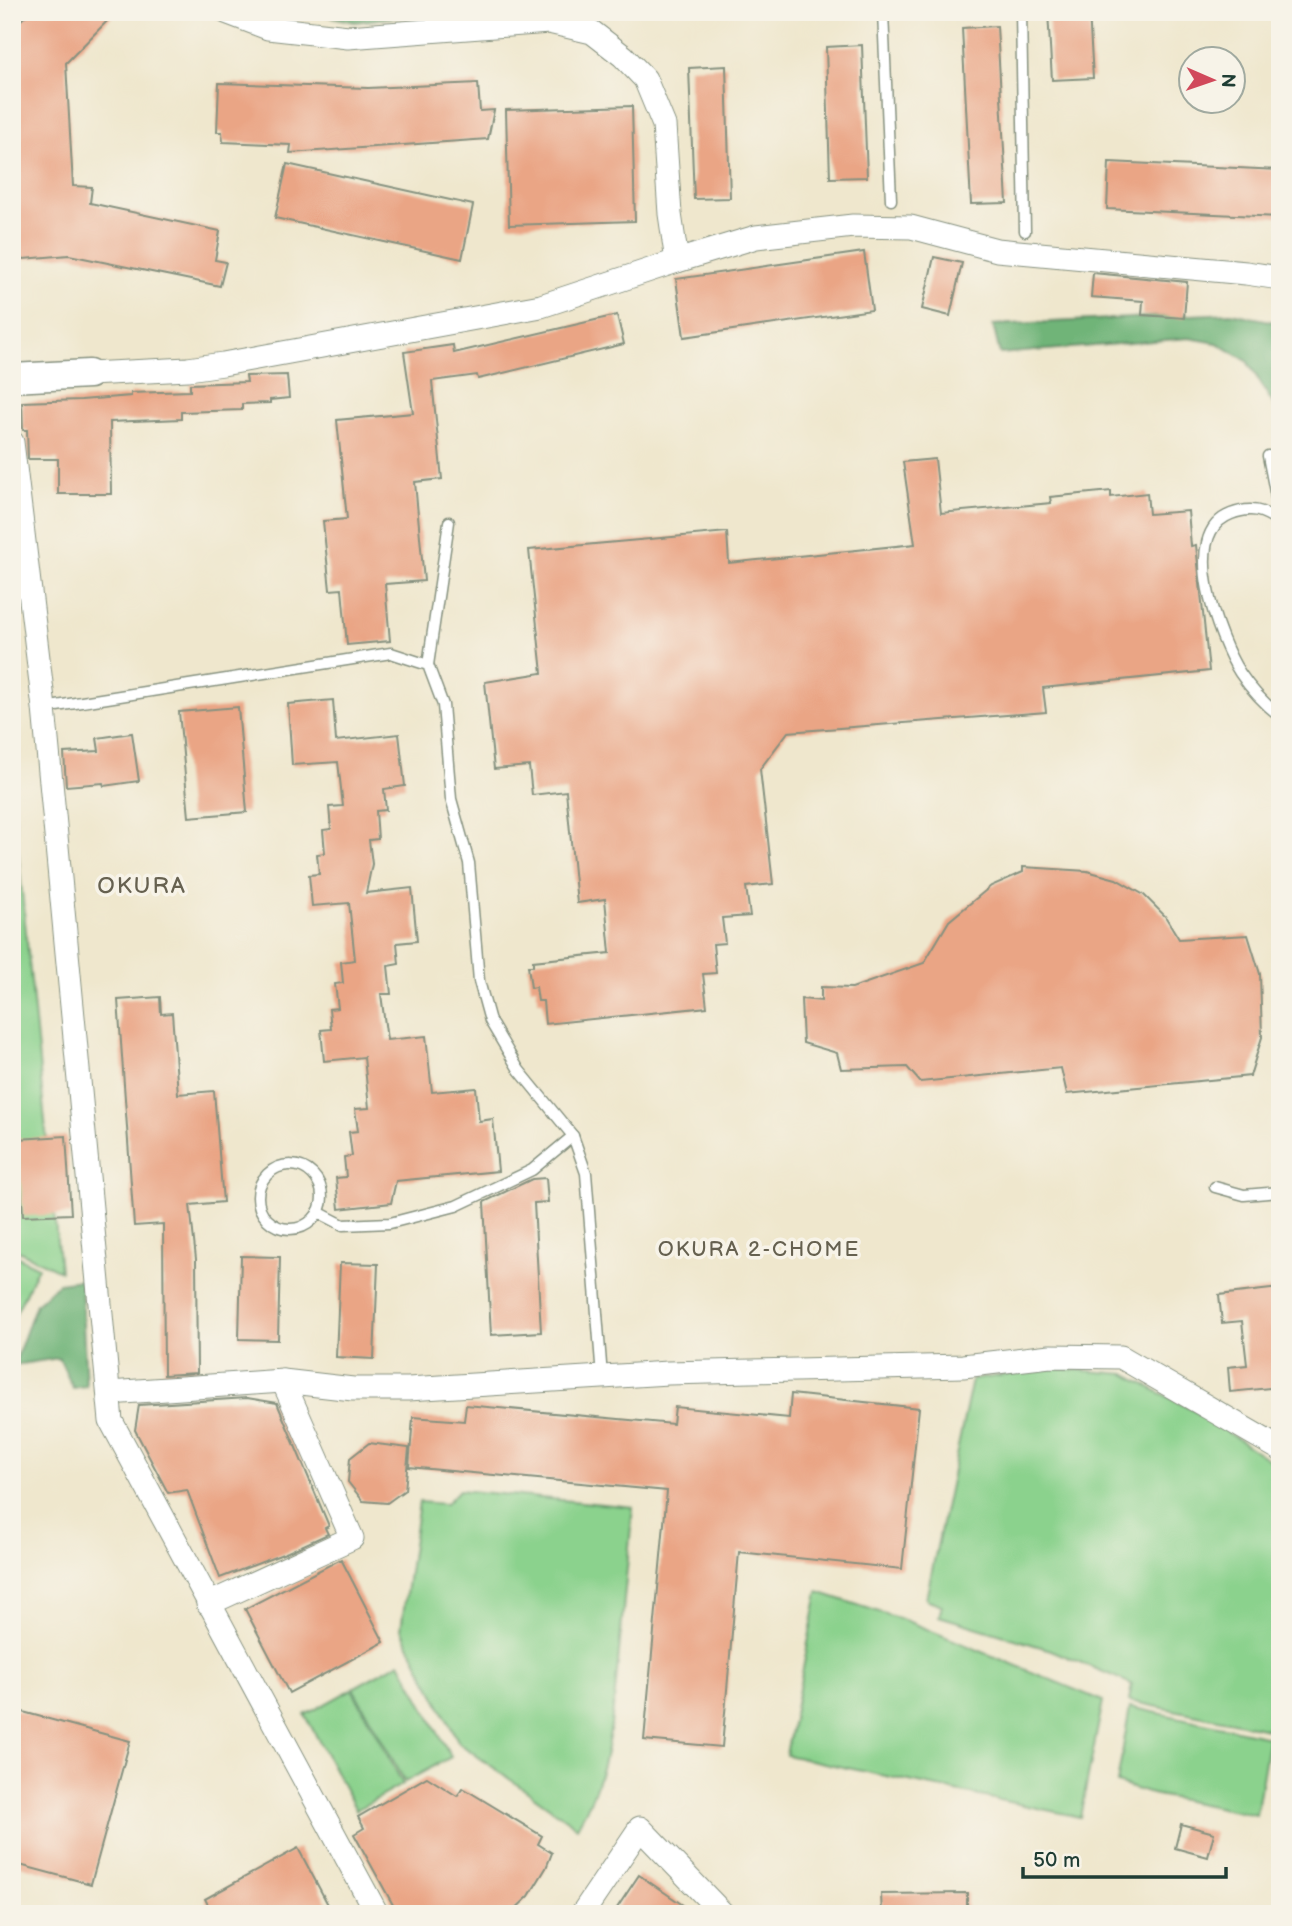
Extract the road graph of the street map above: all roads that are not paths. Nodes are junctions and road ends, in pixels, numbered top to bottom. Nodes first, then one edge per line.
1 (226, 12) edge
2 (883, 12) edge
3 (1021, 12) edge
4 (891, 200) dead end
5 (1026, 231) dead end
6 (677, 261) junction
7 (1280, 278) edge
8 (89, 374) joint
9 (12, 378) edge
10 (12, 442) edge
11 (1268, 456) dead end
12 (1280, 517) edge
13 (449, 522) dead end
14 (1280, 522) edge
15 (428, 665) junction
16 (44, 708) junction
17 (1280, 716) edge
18 (573, 1136) junction
19 (1215, 1187) dead end
20 (1280, 1192) edge
21 (318, 1212) junction
22 (602, 1377) junction
23 (283, 1381) junction
24 (109, 1393) junction
25 (1280, 1449) edge
26 (208, 1604) junction
27 (377, 1914) edge
28 (582, 1914) edge
29 (723, 1914) edge

1 - 6 street
2 - 4 lane
3 - 5 lane
6 - 7 street
6 - 8 street
8 - 9 street
10 - 16 street
11 - 12 lane
13 - 15 lane
14 - 17 lane
15 - 16 lane
15 - 18 lane
16 - 24 street
18 - 21 lane
18 - 22 lane
19 - 20 lane
21 - 21 lane
22 - 23 street
22 - 25 street
23 - 24 street
23 - 26 street
24 - 26 street
26 - 27 street
28 - 29 street

